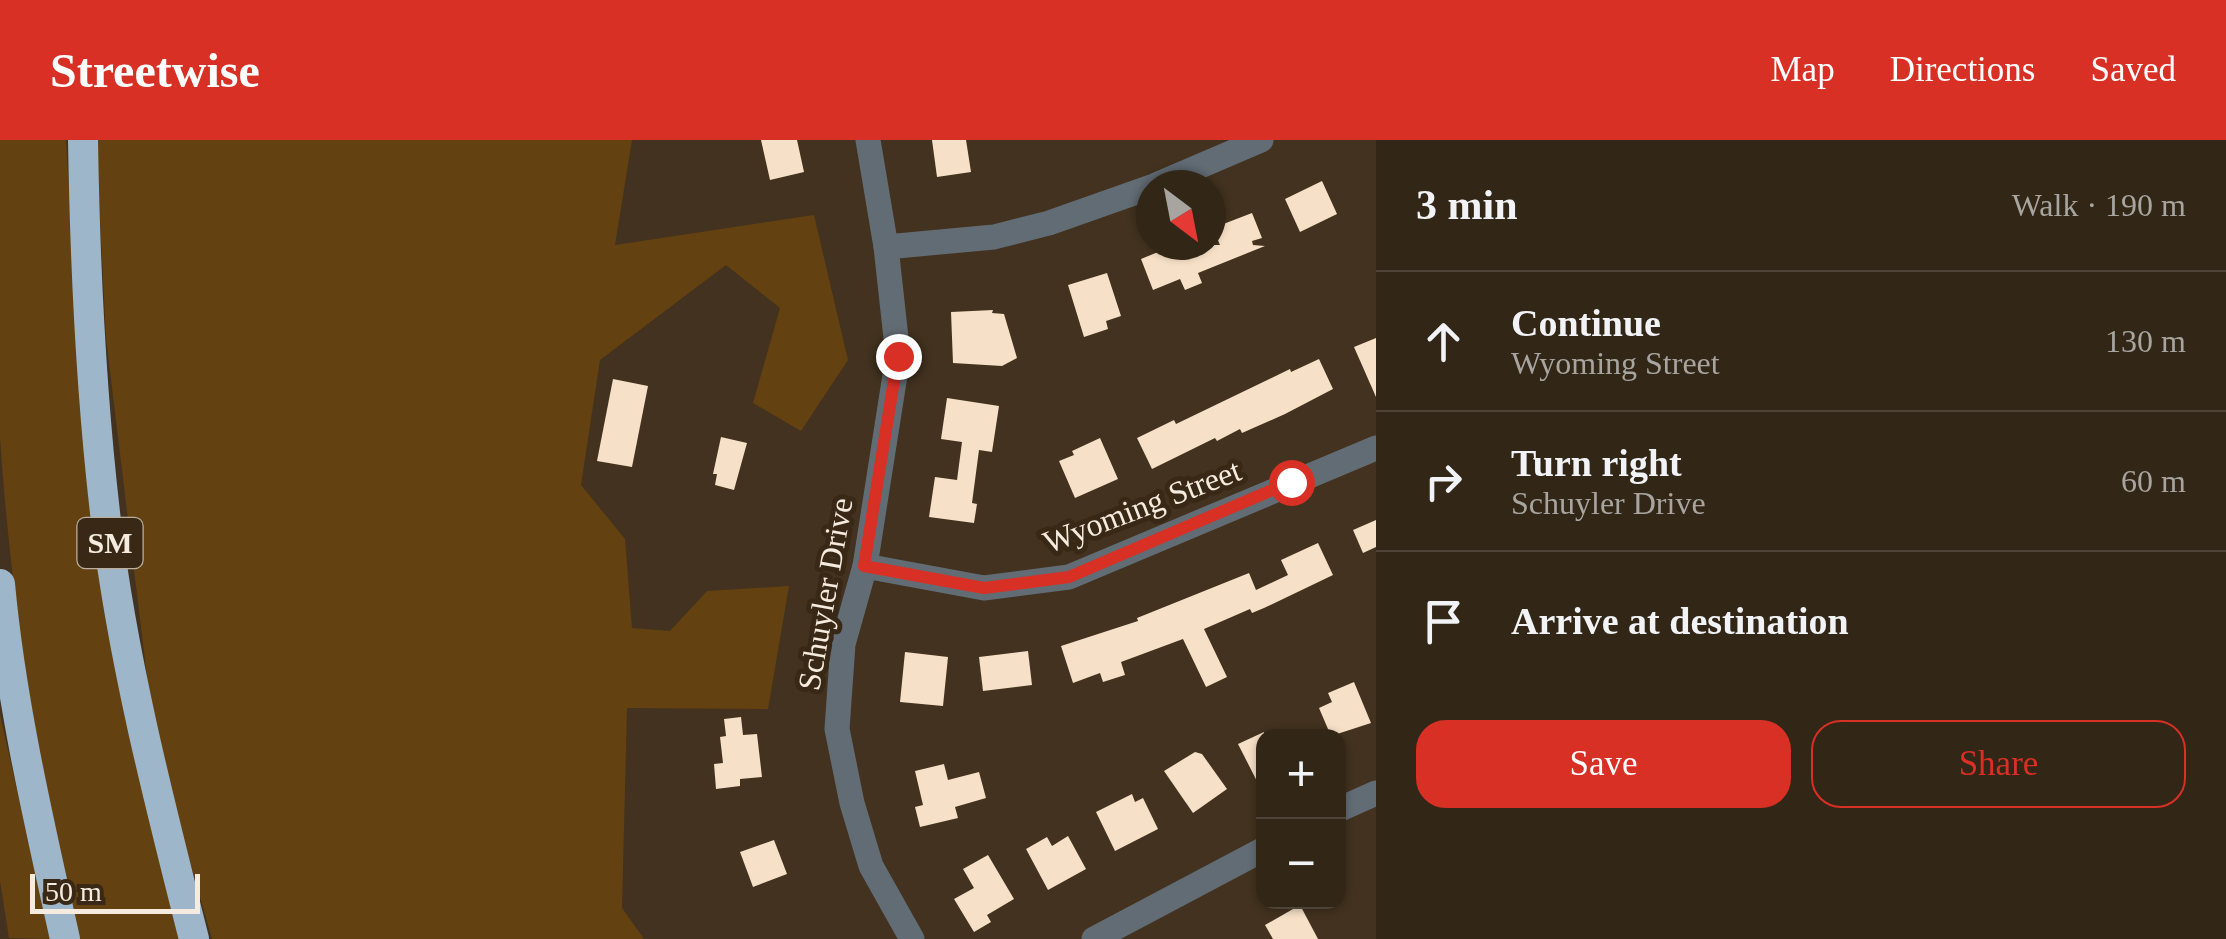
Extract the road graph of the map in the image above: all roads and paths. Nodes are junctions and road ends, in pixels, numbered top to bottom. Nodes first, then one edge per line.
1 (83, 140) edge
2 (868, 140) edge
3 (1260, 140) edge
4 (1191, 170) edge
5 (1136, 192) edge
6 (886, 247) junction
7 (1376, 448) edge
8 (864, 566) junction
9 (0, 584) edge
10 (1376, 793) edge
11 (1346, 806) edge
12 (1256, 853) edge
13 (65, 939) edge
14 (194, 939) edge
15 (912, 939) edge
16 (1094, 939) edge

1 - 14 highway, SM
2 - 6 street, Schuyler Drive
3 - 4 street
5 - 6 street
6 - 8 street, Schuyler Drive
7 - 8 street, Wyoming Street
8 - 15 street, Schuyler Drive
9 - 13 highway
10 - 11 street
12 - 16 street

